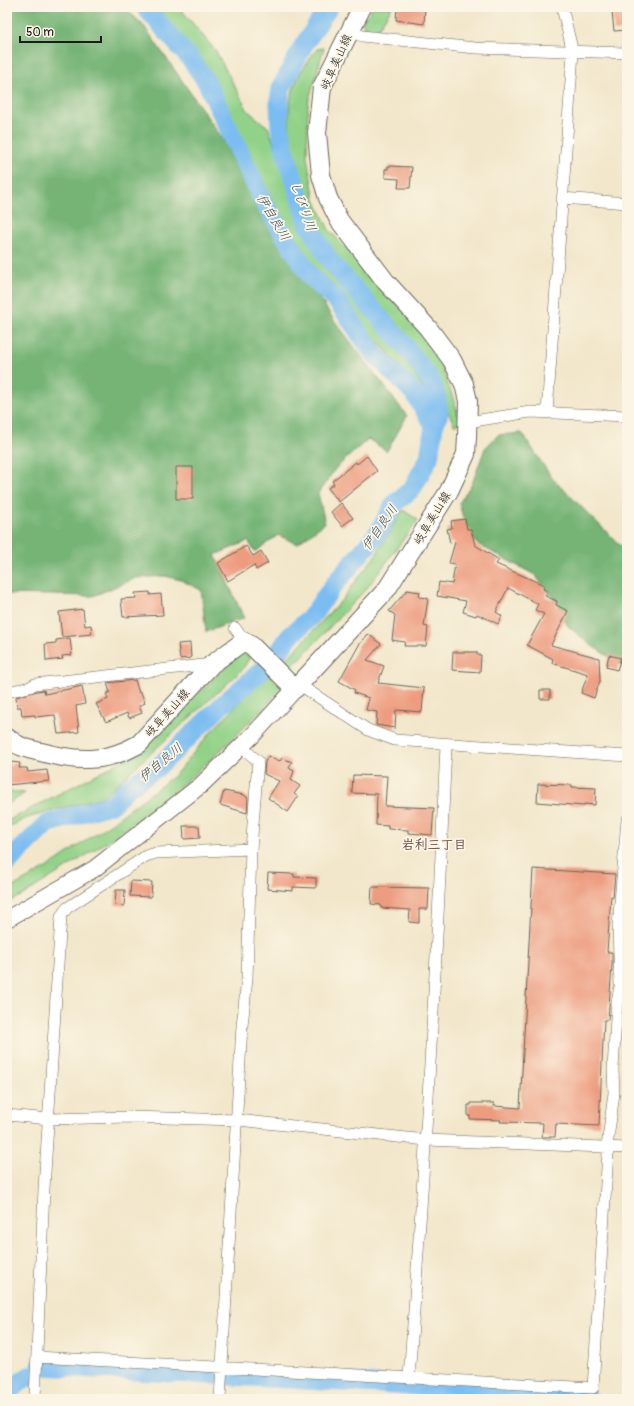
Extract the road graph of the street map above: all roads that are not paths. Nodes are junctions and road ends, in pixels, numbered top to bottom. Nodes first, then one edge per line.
1 (362, 7) edge
2 (562, 7) edge
3 (349, 32) junction
4 (573, 53) junction
5 (627, 53) edge
6 (562, 198) junction
7 (627, 203) edge
8 (547, 412) junction
9 (627, 416) edge
10 (468, 422) junction
11 (212, 664) junction
12 (294, 685) junction
13 (7, 692) edge
14 (7, 738) edge
15 (446, 745) junction
16 (240, 746) junction
17 (627, 756) edge
18 (627, 820) edge
19 (250, 848) junction
20 (7, 919) edge
21 (7, 1115) edge
22 (49, 1118) junction
23 (238, 1120) junction
24 (426, 1140) junction
25 (607, 1147) junction
26 (627, 1148) edge
27 (37, 1357) junction
28 (222, 1374) junction
29 (409, 1378) junction
30 (35, 1399) edge
31 (220, 1399) edge

1 - 3 main road, 岐阜美山線
2 - 4 street
3 - 4 street
3 - 10 main road, 岐阜美山線
4 - 5 street
4 - 6 street
6 - 7 street
6 - 8 street
8 - 9 street
8 - 10 street
10 - 12 main road, 岐阜美山線
11 - 12 main road, 岐阜美山線
11 - 13 street
11 - 14 main road, 岐阜美山線
12 - 15 street
12 - 16 street
15 - 17 street
15 - 24 street
16 - 19 street
16 - 20 street
18 - 25 street
19 - 22 street
19 - 23 street
21 - 22 street
22 - 23 street
22 - 27 street
23 - 24 street
23 - 28 street
24 - 25 street
24 - 29 street
25 - 26 street
25 - 29 street
27 - 28 street
27 - 30 street
28 - 29 street
28 - 31 street

